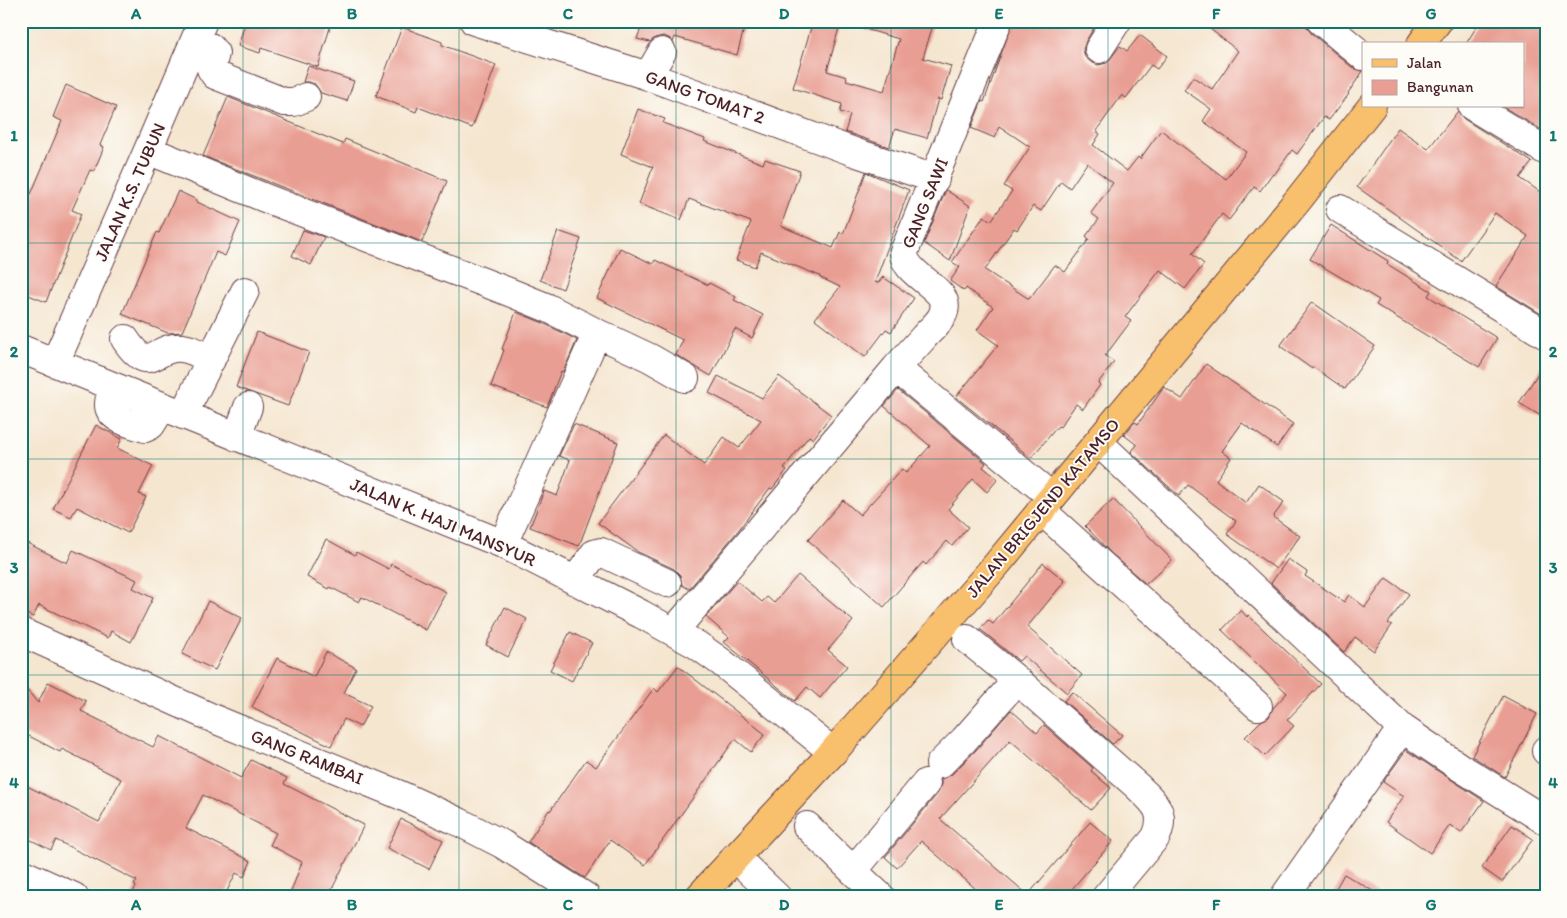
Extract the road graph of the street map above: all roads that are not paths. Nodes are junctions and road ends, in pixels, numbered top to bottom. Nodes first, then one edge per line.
1 (474, 21) edge
2 (998, 21) edge
3 (1117, 21) edge
4 (1320, 21) edge
5 (1438, 21) edge
6 (199, 31) edge
7 (1422, 42) edge
8 (1099, 49) dead end
9 (662, 52) dead end
10 (1362, 55) edge
11 (648, 76) junction
12 (306, 97) dead end
13 (1370, 108) edge
14 (1475, 108) edge
15 (148, 150) junction
16 (1546, 151) edge
17 (935, 179) junction
18 (1308, 188) junction
19 (245, 291) dead end
20 (596, 333) junction
21 (1546, 336) edge
22 (125, 339) dead end
23 (21, 349) edge
24 (211, 360) junction
25 (54, 363) junction
26 (896, 368) junction
27 (685, 378) dead end
28 (248, 407) dead end
29 (172, 411) junction
30 (237, 437) junction
31 (1098, 442) junction
32 (1047, 504) junction
33 (503, 544) junction
34 (575, 581) junction
35 (668, 583) dead end
36 (956, 631) junction
37 (21, 632) edge
38 (674, 632) junction
39 (1017, 680) junction
40 (1258, 706) dead end
41 (1402, 728) junction
42 (833, 752) junction
43 (1544, 811) edge
44 (794, 816) junction
45 (735, 857) junction
46 (853, 871) junction
47 (21, 873) edge
48 (74, 897) edge
49 (586, 897) edge
50 (699, 897) edge
51 (778, 897) edge
52 (881, 897) edge
53 (1106, 897) edge
54 (1284, 897) edge

1 - 11 street, GANG TOMAT 2
2 - 17 street, GANG SAWI
3 - 8 street
4 - 10 street
5 - 7 main road
6 - 12 street
6 - 15 street, JALAN K.S. TUBUN
9 - 11 street
11 - 17 street, GANG TOMAT 2
13 - 18 main road, JALAN BRIGJEND KATAMSO
14 - 16 street
15 - 20 street
15 - 25 street, JALAN K.S. TUBUN
17 - 26 street, GANG SAWI
18 - 21 street
18 - 31 main road, JALAN BRIGJEND KATAMSO
19 - 24 street
20 - 27 street
20 - 33 street
22 - 24 street
23 - 25 street, JALAN K. HAJI MANSYUR
24 - 29 street
25 - 29 street, JALAN K. HAJI MANSYUR
26 - 32 street
26 - 38 street
28 - 30 street
29 - 30 street, JALAN K. HAJI MANSYUR
30 - 33 street, JALAN K. HAJI MANSYUR
31 - 32 main road, JALAN BRIGJEND KATAMSO
31 - 41 street
32 - 36 main road, JALAN BRIGJEND KATAMSO
32 - 40 street
33 - 34 street, JALAN K. HAJI MANSYUR
34 - 35 street
34 - 38 street, JALAN K. HAJI MANSYUR
36 - 39 street
36 - 42 main road, JALAN BRIGJEND KATAMSO
37 - 49 street, GANG RAMBAI
38 - 42 street, JALAN K. HAJI MANSYUR
39 - 46 street
39 - 53 street
41 - 43 street
41 - 54 street
42 - 44 main road, JALAN BRIGJEND KATAMSO
44 - 45 main road, JALAN BRIGJEND KATAMSO
44 - 46 street
45 - 50 main road, JALAN BRIGJEND KATAMSO
45 - 51 street
46 - 52 street
47 - 48 street

